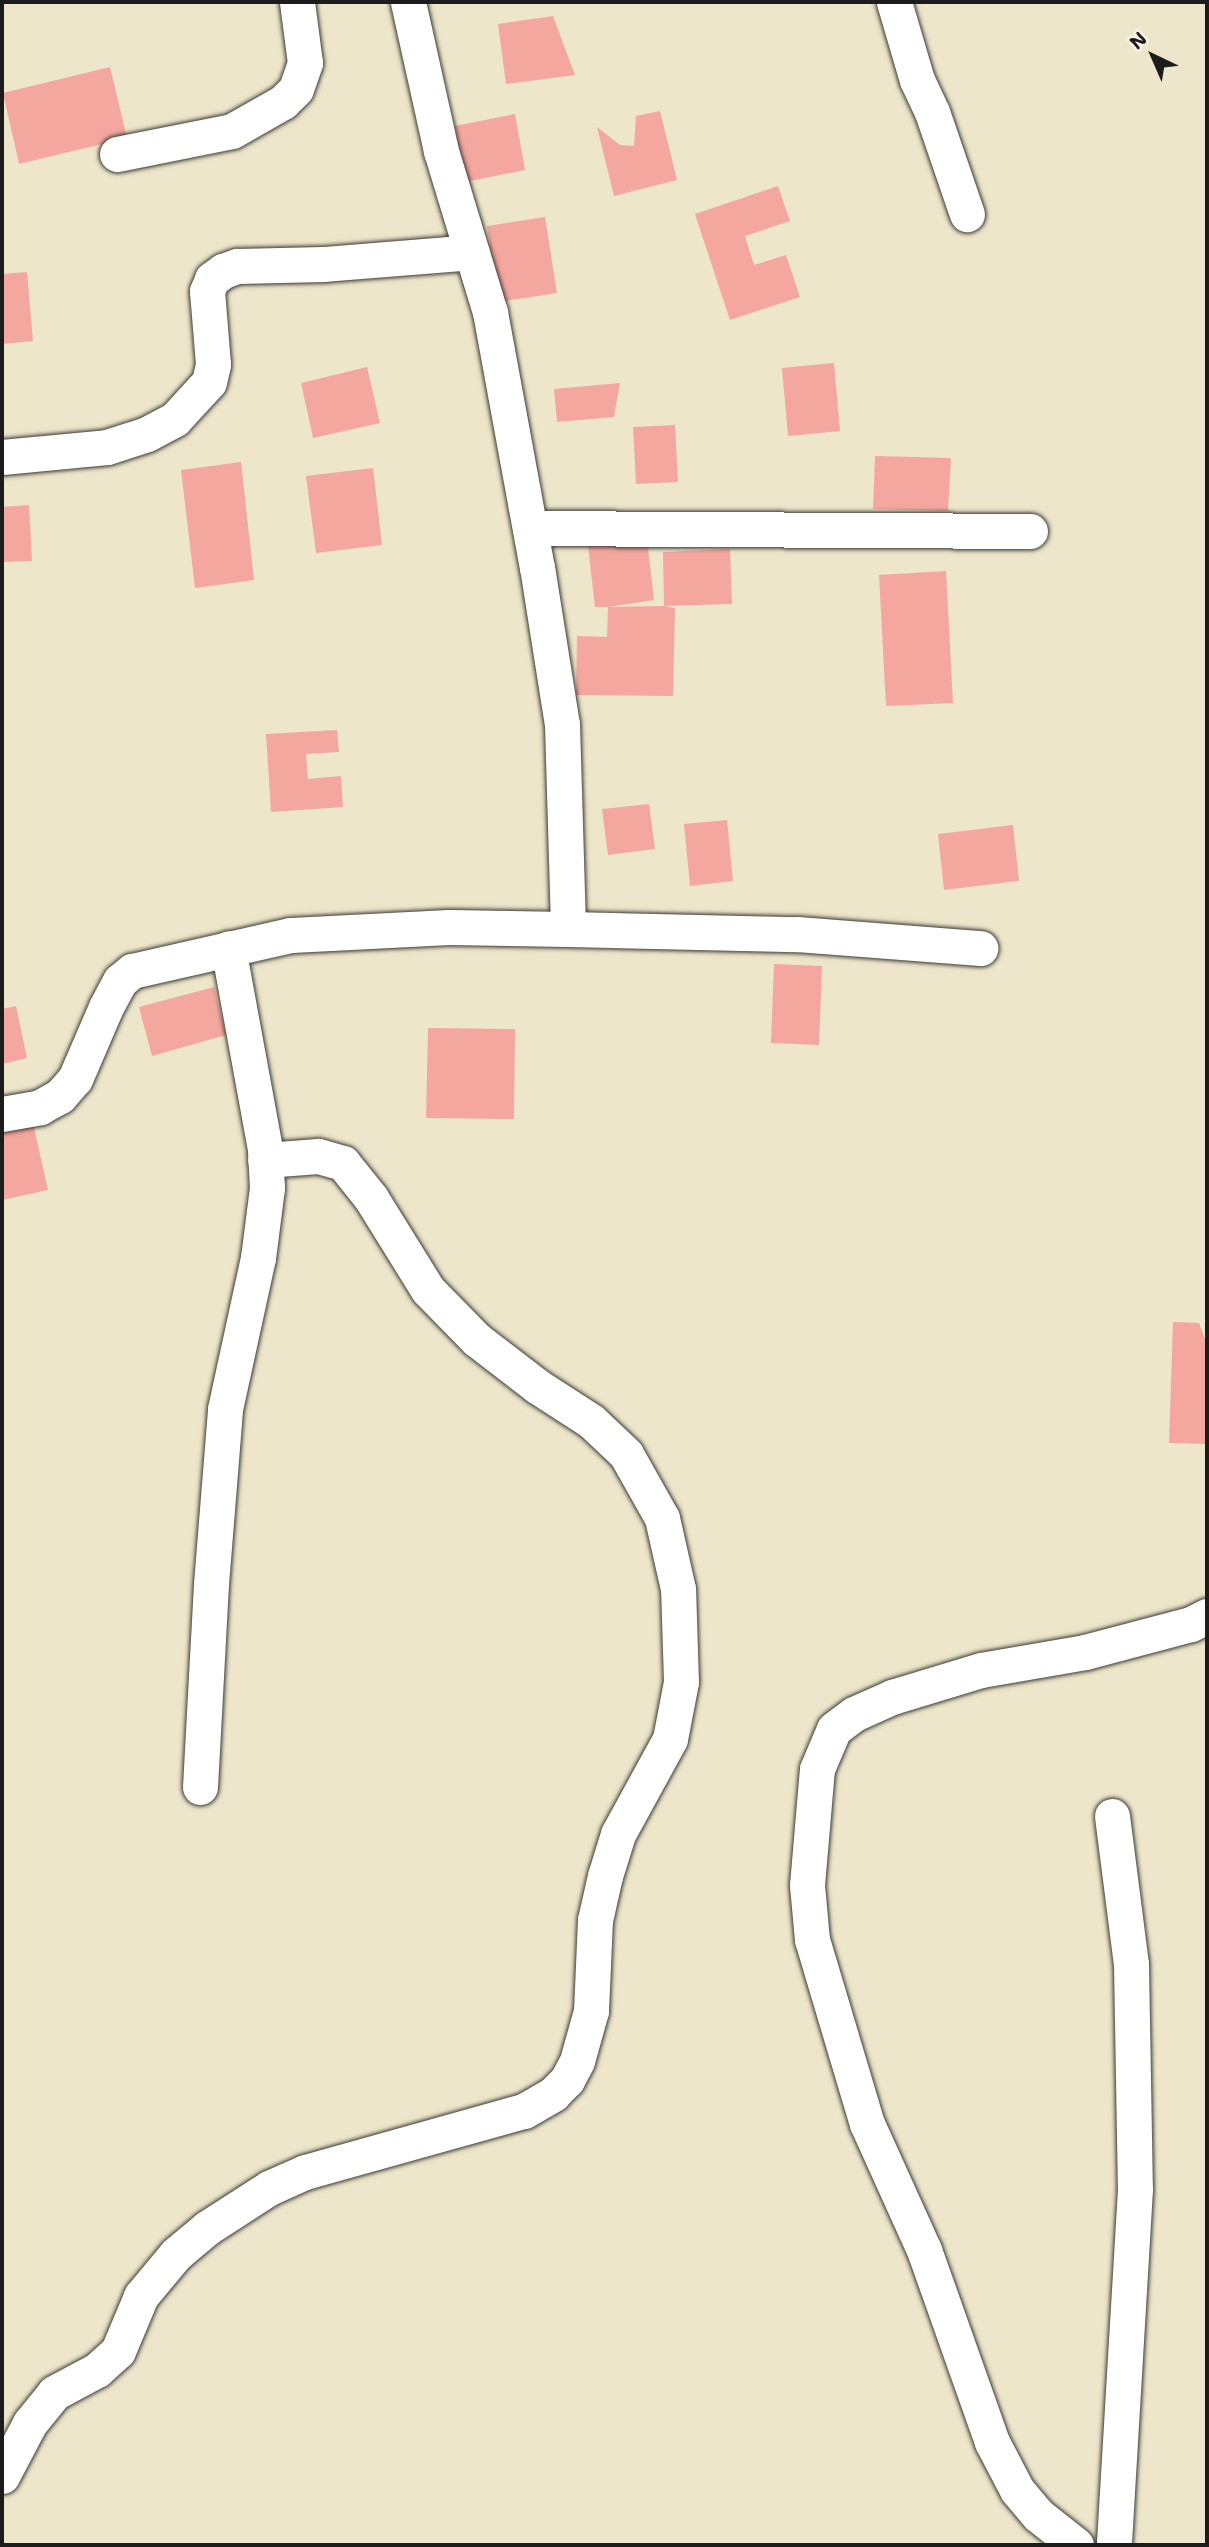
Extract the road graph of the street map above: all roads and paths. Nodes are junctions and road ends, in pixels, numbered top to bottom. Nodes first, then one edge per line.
1 (296, 2) edge
2 (408, 2) edge
3 (894, 2) edge
4 (117, 154) dead end
5 (967, 214) dead end
6 (472, 252) junction
7 (2, 457) edge
8 (530, 528) junction
9 (1030, 531) dead end
10 (568, 929) junction
11 (228, 948) junction
12 (980, 948) dead end
13 (2, 1114) edge
14 (265, 1160) junction
15 (1207, 1616) edge
16 (200, 1787) dead end
17 (1112, 1816) dead end
18 (2, 2476) edge
19 (1076, 2545) edge
20 (1114, 2545) edge

1 - 4 street
2 - 6 street
3 - 5 street
6 - 7 street
6 - 8 street
8 - 9 street
8 - 10 street
10 - 11 street
10 - 12 street
11 - 13 street
11 - 14 street
14 - 16 street
14 - 18 street
15 - 19 street
17 - 20 street

